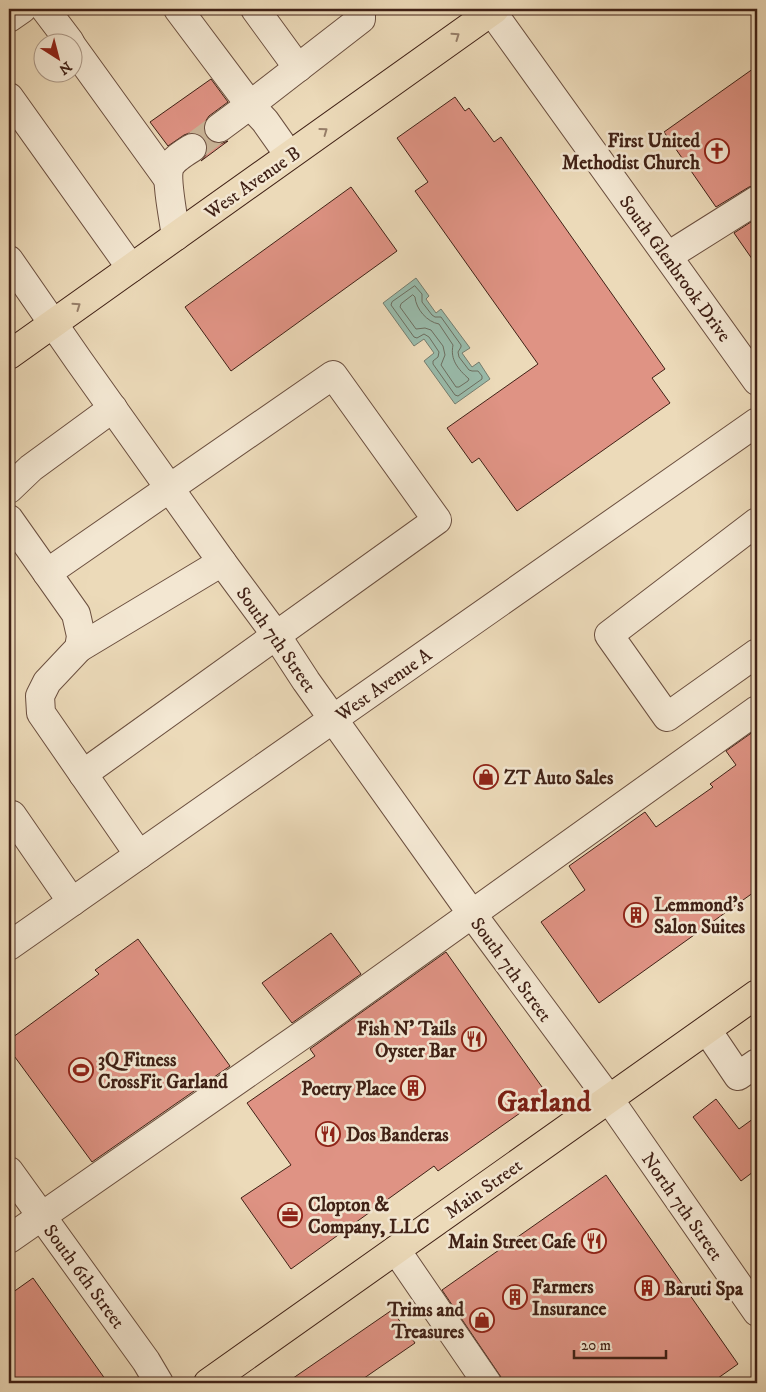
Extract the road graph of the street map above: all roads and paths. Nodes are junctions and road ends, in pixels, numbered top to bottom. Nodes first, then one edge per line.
1 (22, 9) edge
2 (45, 9) edge
3 (178, 9) edge
4 (255, 9) edge
5 (361, 9) edge
6 (493, 10) edge
7 (9, 18) edge
8 (62, 32) edge
9 (82, 60) edge
10 (298, 68) junction
11 (9, 97) edge
12 (250, 106) junction
13 (219, 128) tunnel mouth
14 (192, 148) tunnel mouth
15 (289, 155) junction
16 (168, 180) junction
17 (757, 200) edge
18 (176, 236) junction
19 (668, 256) junction
20 (9, 260) edge
21 (131, 268) junction
22 (53, 323) junction
23 (9, 355) edge
24 (757, 380) edge
25 (113, 408) junction
26 (757, 422) edge
27 (170, 488) junction
28 (9, 489) edge
29 (9, 519) edge
30 (757, 522) edge
31 (222, 562) junction
32 (47, 573) junction
33 (276, 635) junction
34 (79, 648) junction
35 (757, 653) edge
36 (757, 710) edge
37 (333, 718) junction
38 (83, 774) junction
39 (10, 814) edge
40 (139, 855) junction
41 (72, 902) junction
42 (472, 914) junction
43 (9, 946) edge
44 (757, 994) edge
45 (707, 1030) junction
46 (757, 1063) edge
47 (609, 1099) junction
48 (9, 1171) edge
49 (42, 1216) junction
50 (9, 1239) edge
51 (396, 1250) junction
52 (757, 1312) edge
53 (159, 1383) edge
54 (208, 1383) edge
55 (486, 1383) edge

1 - 7 street
2 - 8 street
3 - 12 street
4 - 10 street
5 - 10 street
15 -> 6 main road, West Avenue B
6 - 19 street, South Glenbrook Drive
9 - 16 street
10 - 12 street
11 - 21 street
12 - 13 street
12 - 15 street
14 - 16 street
15 - 18 main road, West Avenue B
16 - 18 street
17 - 19 street
18 - 21 main road, West Avenue B
19 - 24 street, South Glenbrook Drive
20 - 22 street, South 7th Street
22 -> 21 main road, West Avenue B
22 - 23 main road, West Avenue B
22 - 25 street, South 7th Street
25 - 27 street, South 7th Street
25 - 28 street
26 - 37 street, West Avenue A
27 - 31 street, South 7th Street
27 - 32 street
27 - 33 street
29 - 32 street
30 - 35 street
31 - 33 street, South 7th Street
31 - 34 street
32 - 34 street
33 - 37 street, South 7th Street
33 - 38 street
34 - 38 street
36 - 42 street
37 - 40 street, West Avenue A
37 - 42 street, South 7th Street
38 - 40 street
39 - 41 street
40 - 41 street, West Avenue A
41 - 43 street, West Avenue A
42 - 47 street, South 7th Street
42 - 49 street
44 - 45 main road, Main Street
45 - 46 street
45 - 47 main road, Main Street
47 - 51 main road, Main Street
47 - 52 street, North 7th Street
48 - 49 street, South 6th Street
49 - 50 street
49 - 53 street, South 6th Street
51 - 54 main road, Main Street
51 - 55 street

